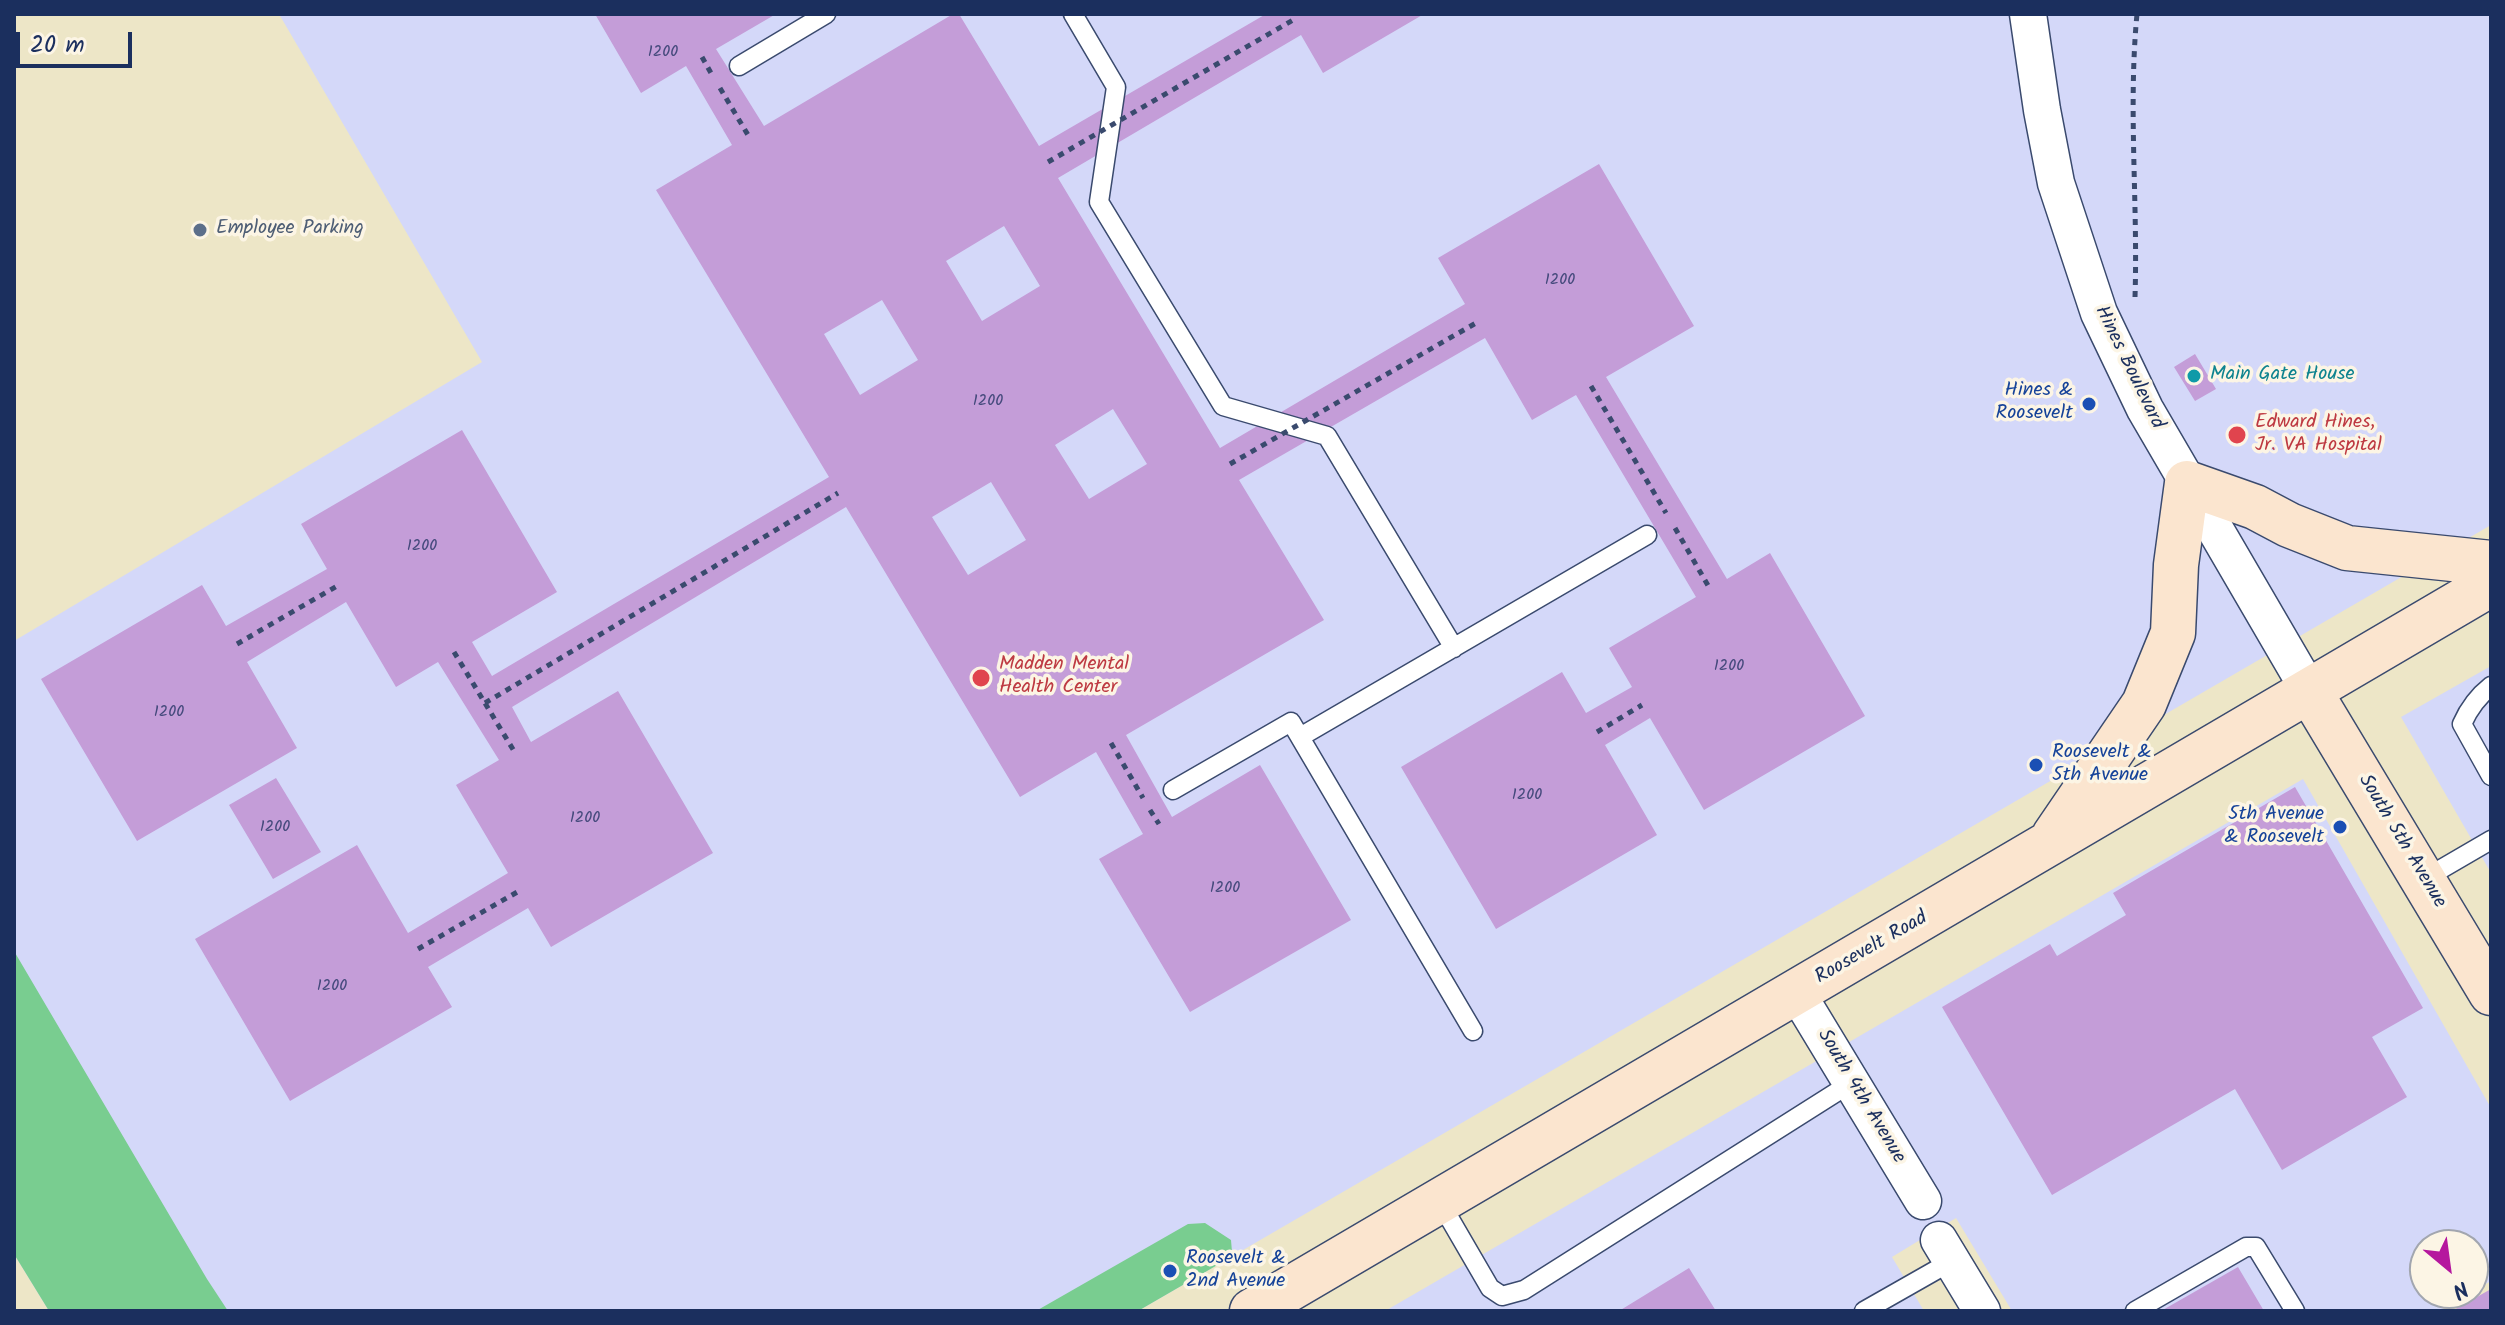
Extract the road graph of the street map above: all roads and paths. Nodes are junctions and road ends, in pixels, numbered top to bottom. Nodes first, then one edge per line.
1 (826, 14) edge
2 (1073, 14) edge
3 (2028, 14) edge
4 (2137, 14) edge
5 (1293, 20) dead end
6 (702, 57) dead end
7 (739, 66) dead end
8 (748, 135) dead end
9 (1048, 162) dead end
10 (2135, 299) dead end
11 (1476, 323) dead end
12 (1591, 386) dead end
13 (1230, 464) dead end
14 (2187, 483) junction
15 (838, 493) dead end
16 (1647, 535) dead end
17 (2491, 563) edge
18 (2491, 584) edge
19 (337, 586) dead end
20 (1710, 589) dead end
21 (237, 644) dead end
22 (1454, 648) junction
23 (454, 652) dead end
24 (2491, 686) edge
25 (2310, 692) junction
26 (485, 703) junction
27 (1642, 705) dead end
28 (1597, 732) dead end
29 (1300, 737) junction
30 (1111, 743) dead end
31 (514, 751) dead end
32 (2491, 776) edge
33 (1173, 790) dead end
34 (1159, 824) dead end
35 (2491, 840) edge
36 (2047, 847) junction
37 (2424, 879) junction
38 (519, 891) dead end
39 (418, 949) dead end
40 (1797, 993) junction
41 (2491, 993) edge
42 (1473, 1031) dead end
43 (1851, 1083) junction
44 (1923, 1201) dead end
45 (1440, 1202) junction
46 (1946, 1250) joint
47 (1276, 1305) edge
48 (1864, 1311) edge
49 (1982, 1311) edge
50 (2135, 1311) edge
51 (2295, 1311) edge

1 - 7 lane
2 - 22 lane
3 - 14 street, Hines Boulevard
4 - 10 path
5 - 9 path, bridge
6 - 8 path
11 - 13 path, bridge
12 - 20 path
14 - 17 main road
14 - 25 street, Hines Boulevard
14 - 36 main road
15 - 26 path
16 - 22 lane
18 - 25 main road, Roosevelt Road
19 - 21 path
22 - 29 lane
23 - 26 path
24 - 32 lane
25 - 36 main road, Roosevelt Road
25 - 37 main road, South 5th Avenue
26 - 31 path
27 - 28 path
29 - 33 lane
29 - 42 lane
30 - 34 path
35 - 37 lane
36 - 40 main road, Roosevelt Road
37 - 41 main road, South 5th Avenue
38 - 39 path
40 - 43 street, South 4th Avenue
40 - 45 main road, Roosevelt Road
43 - 44 street, South 4th Avenue
43 - 45 lane
45 - 47 main road, Roosevelt Road
46 - 48 lane
46 - 49 street
50 - 51 lane

